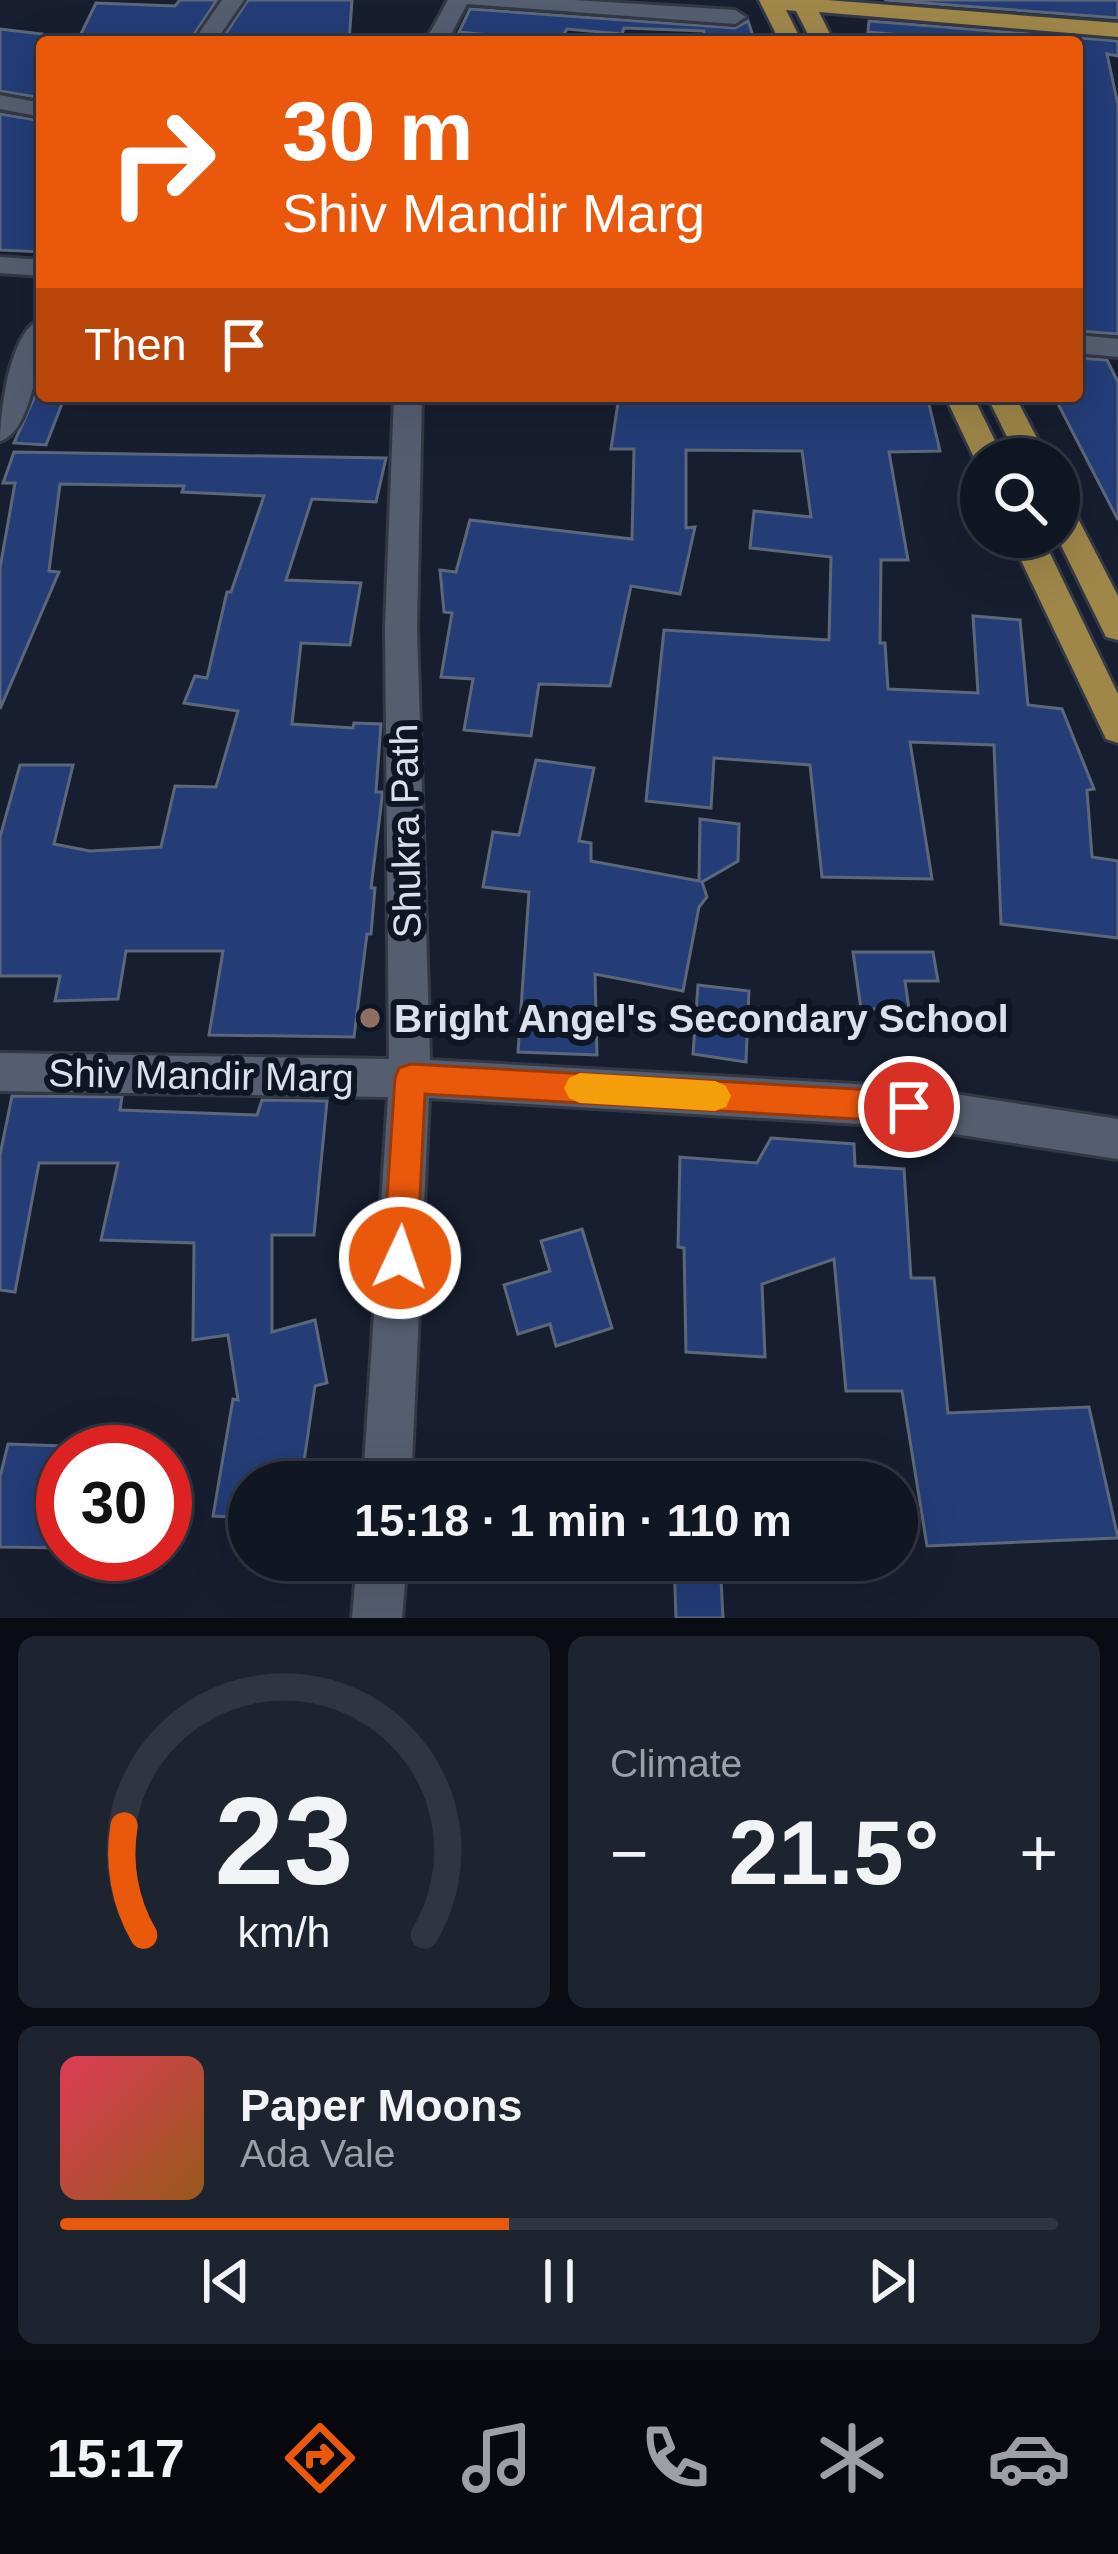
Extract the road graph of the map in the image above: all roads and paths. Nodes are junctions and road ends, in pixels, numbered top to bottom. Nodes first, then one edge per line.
1 (233, 0) edge
2 (459, 0) edge
3 (475, 0) edge
4 (771, 1) edge
5 (803, 2) edge
6 (735, 16) dead end
7 (1118, 29) edge
8 (208, 36) edge
9 (439, 36) edge
10 (788, 36) edge
11 (821, 36) edge
12 (0, 102) edge
13 (36, 109) edge
14 (0, 265) edge
15 (36, 268) edge
16 (36, 343) edge
17 (1083, 345) edge
18 (1118, 349) edge
19 (408, 402) edge
20 (961, 402) edge
21 (1004, 402) edge
22 (0, 431) edge
23 (979, 438) edge
24 (1022, 438) edge
25 (1080, 553) edge
26 (1036, 558) edge
27 (1118, 628) edge
28 (1118, 729) edge
29 (0, 1072) edge
30 (410, 1078) junction
31 (1118, 1138) edge
32 (388, 1461) edge
33 (380, 1581) edge
34 (377, 1618) edge

1 - 8 street
2 - 9 street
3 - 6 street
4 - 5 main road
4 - 10 main road
5 - 7 main road
5 - 11 main road
12 - 13 street
14 - 15 street
16 - 22 street
17 - 18 street
19 - 30 street, Shukra Path
20 - 23 main road
21 - 24 main road
25 - 27 main road
26 - 28 main road
29 - 30 street, Shiv Mandir Marg
30 - 31 street, Shiv Mandir Marg
30 - 32 street, Shukra Path
33 - 34 street

